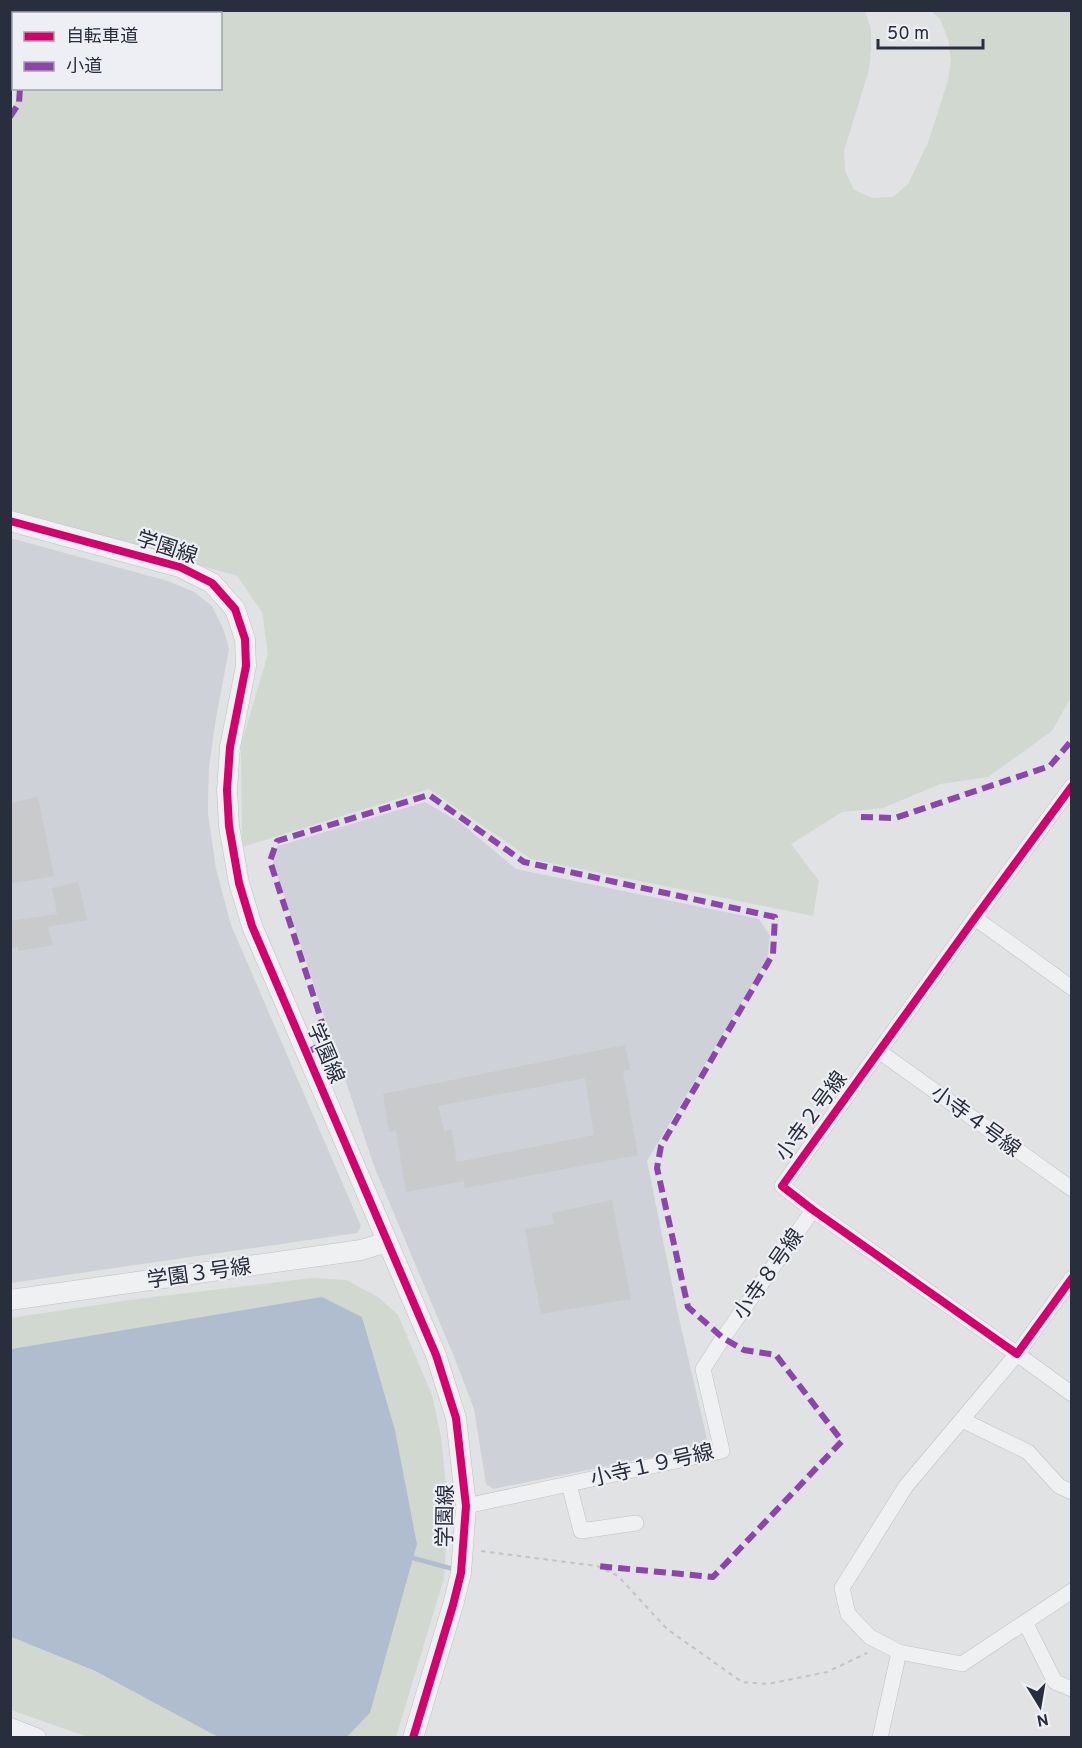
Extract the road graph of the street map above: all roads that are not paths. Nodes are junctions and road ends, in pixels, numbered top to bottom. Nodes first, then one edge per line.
1 (10, 521) edge
2 (1071, 786) edge
3 (975, 918) junction
4 (1071, 988) edge
5 (880, 1052) junction
6 (1071, 1189) edge
7 (813, 1210) junction
8 (387, 1242) junction
9 (1071, 1278) edge
10 (10, 1300) edge
11 (723, 1338) joint
12 (1017, 1354) junction
13 (1071, 1394) edge
14 (962, 1420) junction
15 (569, 1484) junction
16 (1071, 1492) edge
17 (466, 1506) junction
18 (636, 1523) dead end
19 (1071, 1591) edge
20 (1025, 1623) junction
21 (899, 1652) junction
22 (1071, 1689) edge
23 (10, 1728) edge
24 (36, 1737) edge
25 (413, 1737) edge
26 (880, 1737) edge

1 - 8 street, 学園線
2 - 3 street, 小寺２号線
3 - 4 street
3 - 5 street, 小寺２号線
5 - 6 street, 小寺４号線
5 - 7 street, 小寺２号線
7 - 11 street, 小寺８号線
7 - 12 street, 小寺２号線
8 - 10 street, 学園３号線
8 - 17 street, 学園線
9 - 12 street
11 - 15 street, 小寺１９号線
12 - 13 street, 小寺２号線
12 - 14 street
14 - 16 street
14 - 21 street
15 - 17 street, 小寺１９号線
15 - 18 street
17 - 25 street, 学園線
19 - 20 street
20 - 21 street
20 - 22 street
21 - 26 street
23 - 24 street

